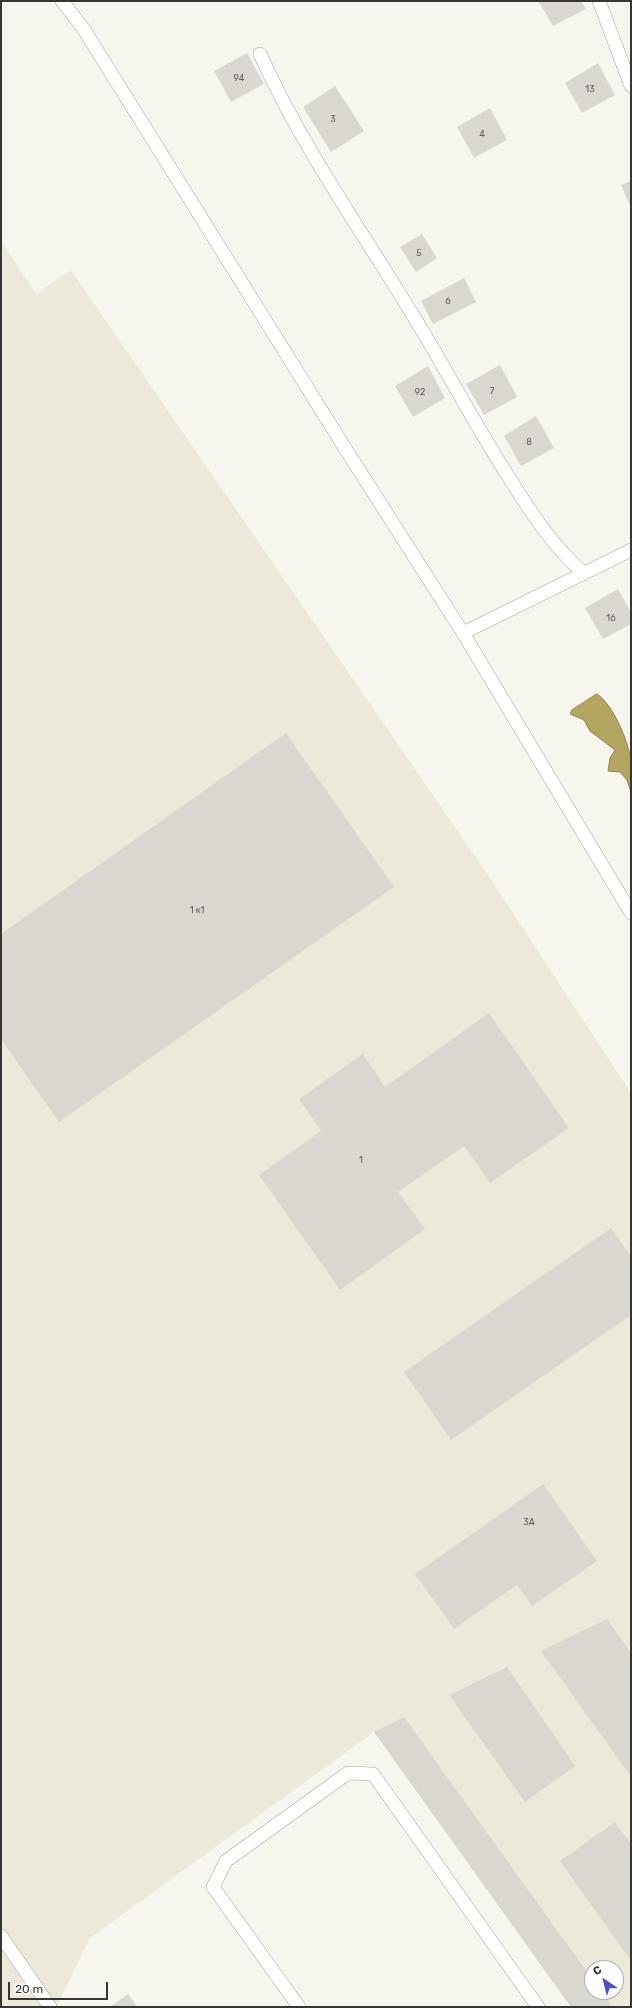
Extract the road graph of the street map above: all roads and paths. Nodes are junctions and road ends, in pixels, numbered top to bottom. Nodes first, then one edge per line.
1 (62, 1) edge
2 (599, 1) edge
3 (260, 54) dead end
4 (631, 86) edge
5 (631, 550) edge
6 (584, 573) junction
7 (463, 633) junction
8 (631, 913) edge
9 (1, 1936) edge
10 (50, 2007) edge
11 (299, 2007) edge
12 (538, 2007) edge

1 - 7 lane
2 - 4 lane
3 - 6 lane
5 - 6 lane
6 - 7 lane
7 - 8 lane
9 - 10 lane
11 - 12 lane

